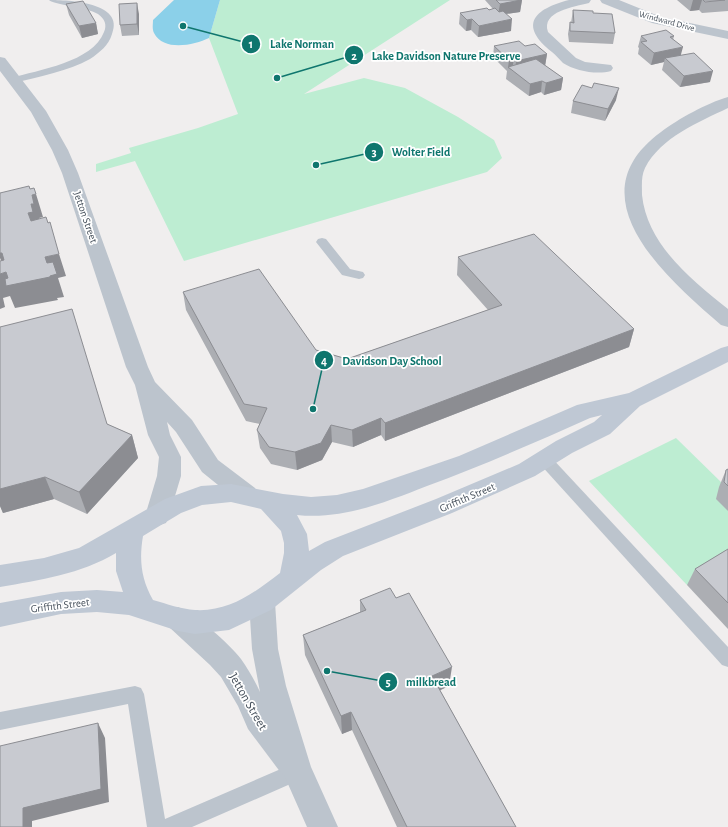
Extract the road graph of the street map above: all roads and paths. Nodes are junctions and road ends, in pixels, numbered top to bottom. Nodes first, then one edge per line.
1 (53, 0) edge
2 (584, 0) edge
3 (607, 0) edge
4 (728, 35) edge
5 (0, 61) edge
6 (606, 68) dead end
7 (14, 80) junction
8 (728, 102) edge
9 (322, 242) dead end
10 (359, 275) dead end
11 (728, 320) edge
12 (728, 353) edge
13 (146, 385) junction
14 (634, 400) junction
15 (544, 460) junction
16 (257, 498) junction
17 (157, 516) junction
18 (132, 531) junction
19 (0, 576) edge
20 (291, 578) junction
21 (262, 602) junction
22 (144, 608) junction
23 (0, 615) edge
24 (178, 619) junction
25 (728, 659) edge
26 (0, 721) edge
27 (297, 771) junction
28 (157, 827) edge
29 (169, 827) edge
30 (323, 827) edge

1 - 7 lane
2 - 6 street
3 - 4 street, Windward Drive
5 - 7 street, Jetton Street
7 - 13 street, Jetton Street
8 - 11 street
9 - 10 lane
12 - 14 main road, Griffith Street
13 - 16 street, Jetton Street
13 - 17 street, Jetton Street
14 - 15 main road, Griffith Street
14 - 16 main road, Griffith Street
15 - 20 main road, Griffith Street
15 - 25 lane
16 - 17 main road, Griffith Street
16 - 20 main road
17 - 18 main road, Griffith Street
18 - 19 main road
18 - 22 main road
20 - 21 main road, Griffith Street
21 - 24 main road, Griffith Street
21 - 27 street, Jetton Street
22 - 23 main road, Griffith Street
22 - 24 main road, Griffith Street
24 - 27 street, Jetton Street
26 - 28 lane
27 - 29 lane
27 - 30 street, Jetton Street

